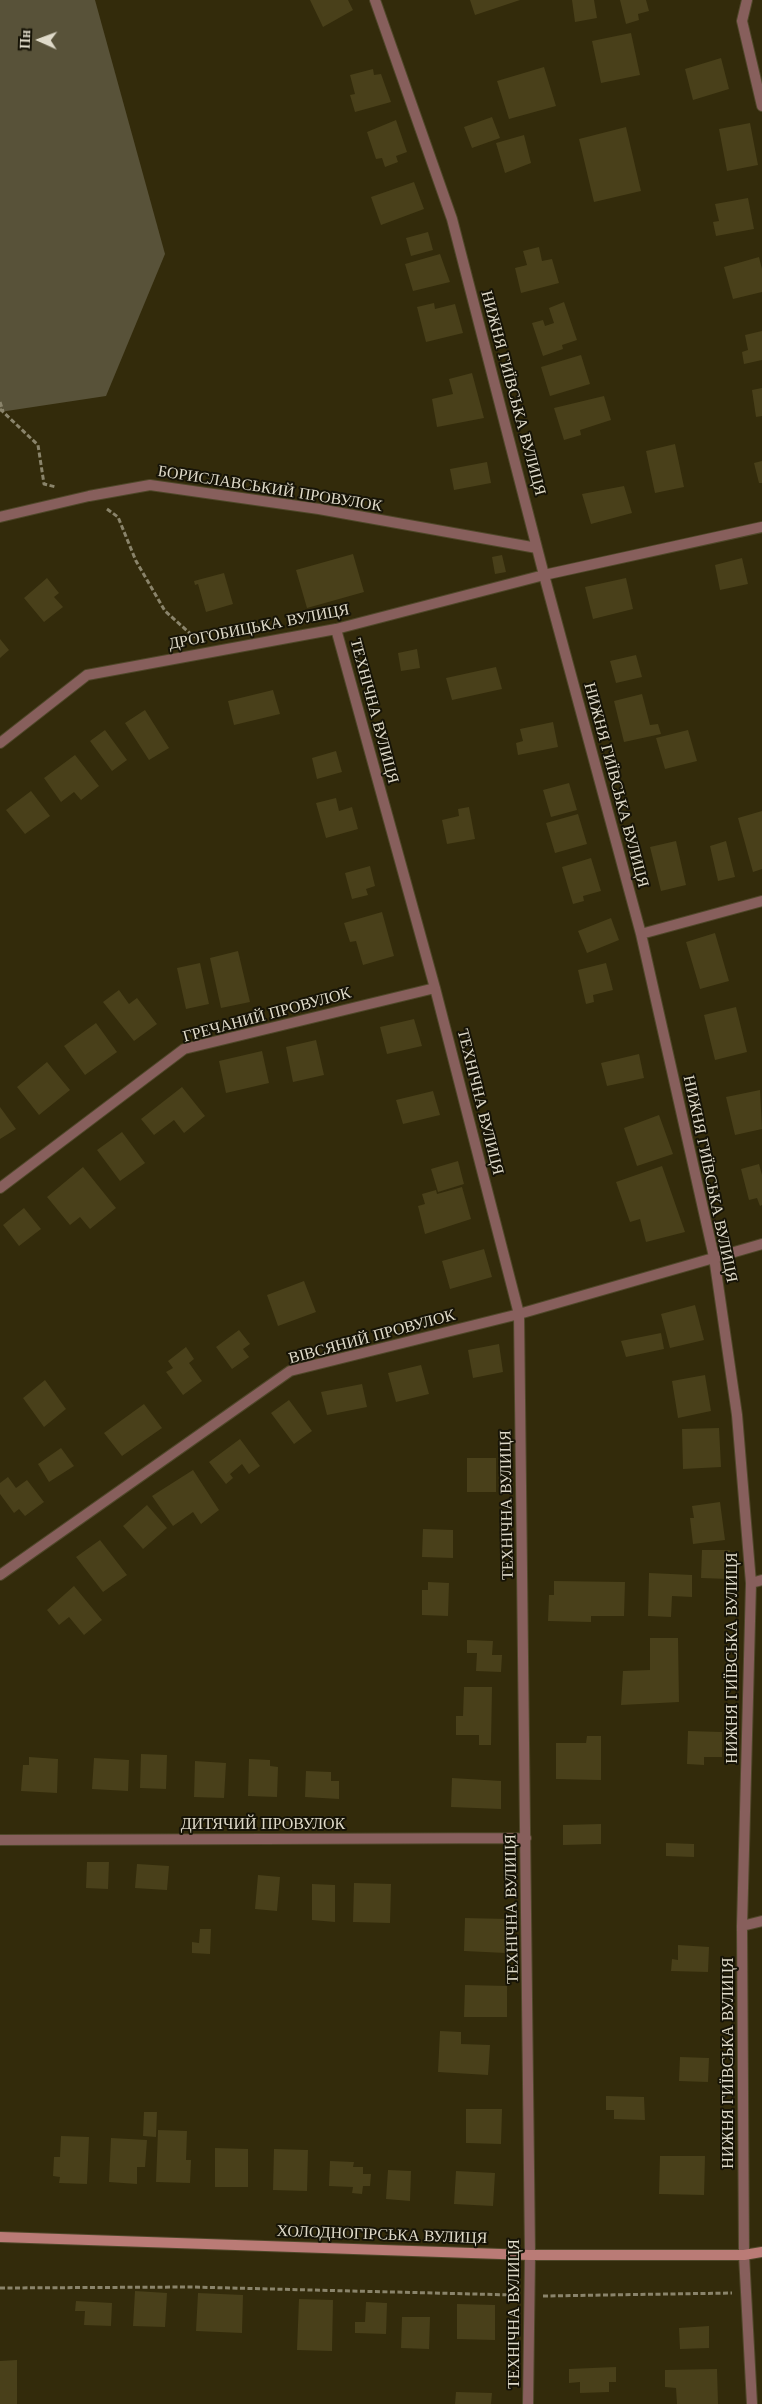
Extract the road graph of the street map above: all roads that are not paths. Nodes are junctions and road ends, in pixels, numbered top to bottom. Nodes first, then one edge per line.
1 (375, 0) edge
2 (746, 0) edge
3 (762, 106) edge
4 (0, 518) edge
5 (762, 527) edge
6 (537, 548) junction
7 (544, 575) junction
8 (336, 629) junction
9 (0, 743) edge
10 (762, 901) edge
11 (641, 934) junction
12 (435, 988) junction
13 (0, 1188) edge
14 (762, 1244) edge
15 (714, 1257) junction
16 (519, 1314) junction
17 (0, 1575) edge
18 (762, 1580) edge
19 (751, 1583) junction
20 (526, 1838) junction
21 (0, 1840) edge
22 (762, 1921) edge
23 (742, 1926) junction
24 (0, 2237) edge
25 (762, 2252) edge
26 (530, 2255) junction
27 (744, 2255) junction
28 (528, 2404) edge
29 (752, 2404) edge

1 - 6 street, НИЖНЯ ГИЇВСЬКА ВУЛИЦЯ
2 - 3 street
4 - 6 street, БОРИСЛАВСЬКИЙ ПРОВУЛОК
5 - 7 street, ДРОГОБИЦЬКА ВУЛИЦЯ
6 - 7 street, НИЖНЯ ГИЇВСЬКА ВУЛИЦЯ
7 - 8 street, ДРОГОБИЦЬКА ВУЛИЦЯ
7 - 11 street, НИЖНЯ ГИЇВСЬКА ВУЛИЦЯ
8 - 9 street, ДРОГОБИЦЬКА ВУЛИЦЯ
8 - 12 street, ТЕХНІЧНА ВУЛИЦЯ
10 - 11 street
11 - 15 street, НИЖНЯ ГИЇВСЬКА ВУЛИЦЯ
12 - 13 street, ГРЕЧАНИЙ ПРОВУЛОК
12 - 16 street, ТЕХНІЧНА ВУЛИЦЯ
14 - 15 street, ВІВСЯНИЙ ПРОВУЛОК
15 - 16 street, ВІВСЯНИЙ ПРОВУЛОК
15 - 19 street, НИЖНЯ ГИЇВСЬКА ВУЛИЦЯ
16 - 17 street, ВІВСЯНИЙ ПРОВУЛОК
16 - 20 street, ТЕХНІЧНА ВУЛИЦЯ
18 - 19 street
19 - 23 street, НИЖНЯ ГИЇВСЬКА ВУЛИЦЯ
20 - 21 street, ДИТЯЧИЙ ПРОВУЛОК
20 - 26 street, ТЕХНІЧНА ВУЛИЦЯ
22 - 23 street
23 - 27 street, НИЖНЯ ГИЇВСЬКА ВУЛИЦЯ
24 - 26 main road, ХОЛОДНОГІРСЬКА ВУЛИЦЯ
25 - 27 main road, ХОЛОДНОГІРСЬКА ВУЛИЦЯ
26 - 27 main road, ХОЛОДНОГІРСЬКА ВУЛИЦЯ
26 - 28 street, ТЕХНІЧНА ВУЛИЦЯ
27 - 29 street, НИЖНЯ ГИЇВСЬКА ВУЛИЦЯ

